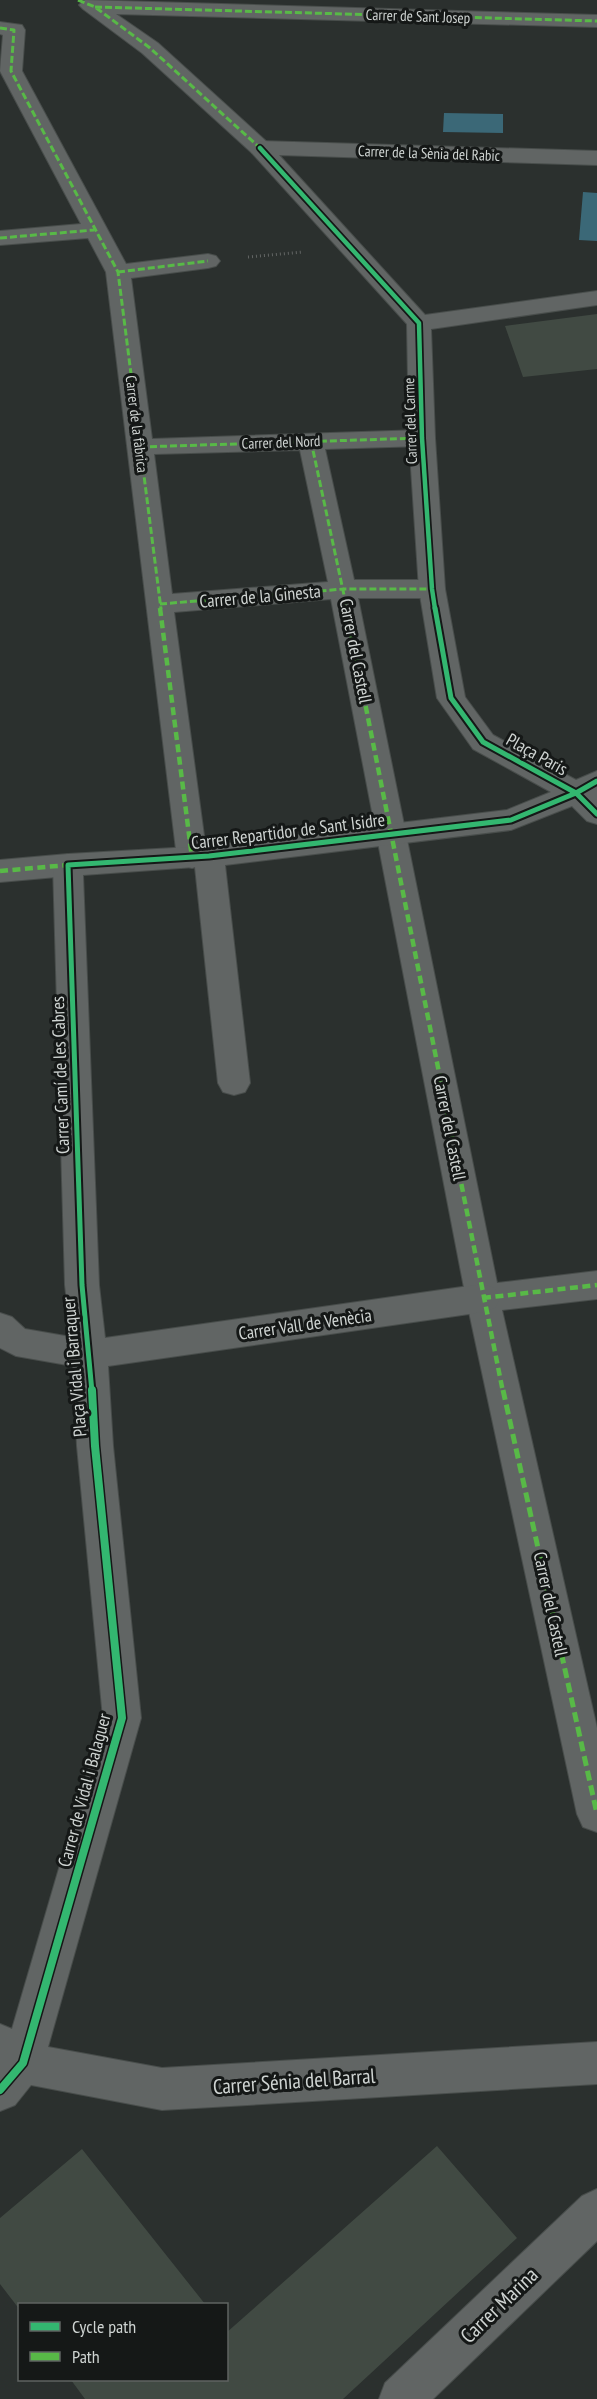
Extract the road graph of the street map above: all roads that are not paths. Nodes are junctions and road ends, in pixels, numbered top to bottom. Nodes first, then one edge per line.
1 (87, 3) edge
2 (597, 21) edge
3 (0, 28) edge
4 (6, 73) edge
5 (260, 148) junction
6 (597, 158) edge
7 (94, 230) junction
8 (0, 238) edge
9 (208, 261) road end
10 (118, 272) junction
11 (597, 298) edge
12 (419, 322) junction
13 (422, 438) junction
14 (311, 441) junction
15 (140, 447) junction
16 (344, 589) junction
17 (432, 589) junction
18 (160, 604) junction
19 (483, 742) joint
20 (586, 787) edge
21 (597, 814) edge
22 (511, 820) joint
23 (393, 833) junction
24 (201, 857) junction
25 (68, 865) junction
26 (0, 871) edge
27 (234, 1083) dead end
28 (82, 1285) joint
29 (597, 1285) edge
30 (483, 1298) junction
31 (5, 1343) edge
32 (127, 1349) joint
33 (90, 1353) junction
34 (95, 1446) joint
35 (597, 1814) edge
36 (597, 2063) edge
37 (8, 2066) edge
38 (597, 2211) edge
39 (401, 2399) edge

1 - 2 street, Carrer de Sant Josep
1 - 5 street
3 - 4 street, Carrer de la fàbrica
4 - 7 street, Carrer de la fàbrica
5 - 6 street, Carrer de la Sènia del Rabic
5 - 12 street
7 - 8 street
7 - 10 street, Carrer de la fàbrica
9 - 10 street
10 - 15 street, Carrer de la fàbrica
11 - 12 street
12 - 13 street, Carrer del Carme
13 - 14 street, Carrer del Nord
13 - 17 street, Carrer del Carme
14 - 15 street, Carrer del Nord
14 - 16 street, Carrer del Castell
15 - 18 street, Carrer de la fàbrica
16 - 17 street, Carrer de la Ginesta
16 - 18 street, Carrer de la Ginesta
16 - 23 street, Carrer del Castell
17 - 19 street, Carrer del Carme
18 - 24 street, Carrer de la fàbrica
19 - 20 street, Plaça Paris
20 - 21 street, Plaça Paris
20 - 22 street, Plaça Paris
22 - 23 street, Carrer Repartidor de Sant Isidre
23 - 24 street, Carrer Repartidor de Sant Isidre
23 - 30 street, Carrer del Castell
24 - 25 street, Carrer Repartidor de Sant Isidre
24 - 27 street, Carrer de la fàbrica
25 - 26 street, Carrer Repartidor de Sant Isidre
25 - 28 street, Carrer Camí de les Cabres
28 - 33 street, Plaça Vidal i Barraquer
29 - 30 street, Carrer Vall de Venècia
30 - 32 street, Carrer Vall de Venècia
30 - 35 street, Carrer del Castell
31 - 33 street, Plaça Vidal i Barraquer
32 - 33 street, Plaça Vidal i Barraquer
33 - 34 street, Plaça Vidal i Barraquer
34 - 37 street, Carrer de Vidal i Balaguer
36 - 37 street, Carrer Sénia del Barral
38 - 39 street, Carrer Marina

